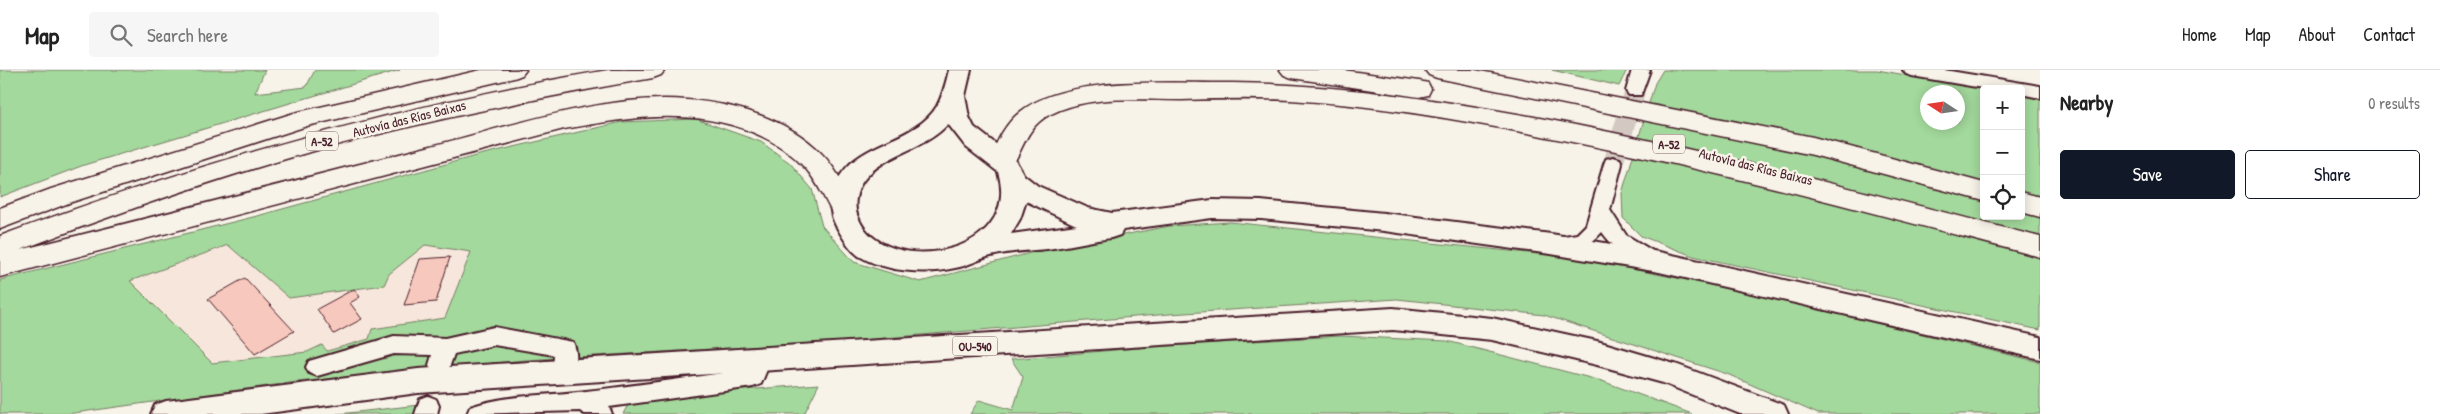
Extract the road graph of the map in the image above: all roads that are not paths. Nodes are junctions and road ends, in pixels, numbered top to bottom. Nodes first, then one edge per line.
1 (444, 70) edge
2 (514, 70) edge
3 (653, 70) edge
4 (1292, 70) edge
5 (1437, 70) edge
6 (1496, 70) edge
7 (1641, 70) edge
8 (1912, 70) edge
9 (958, 82) edge
10 (1635, 91) tunnel mouth
11 (2040, 92) edge
12 (1672, 116) junction
13 (1613, 164) tunnel mouth
14 (1009, 170) junction
15 (1980, 191) edge
16 (2025, 203) edge
17 (842, 207) junction
18 (2040, 207) edge
19 (0, 211) edge
20 (1153, 217) junction
21 (0, 219) edge
22 (1603, 231) junction
23 (2040, 240) edge
24 (982, 247) junction
25 (2040, 247) edge
26 (0, 248) edge
27 (0, 266) edge
28 (2040, 348) edge
29 (760, 360) junction
30 (317, 367) dead end
31 (564, 372) junction
32 (593, 408) edge
33 (166, 414) edge
34 (478, 414) edge
35 (1773, 414) edge

1 - 19 highway
2 - 21 highway, Autovía das Rías Baixas / A-52
3 - 26 highway, Autovía das Rías Baixas / A-52
4 - 23 highway, Autovía das Rías Baixas / A-52
5 - 12 highway, A-52
6 - 12 highway
7 - 10 street
8 - 11 street
9 - 14 main road
9 - 17 main road
12 - 15 highway, A-52
13 - 22 street
14 - 20 main road
14 - 24 main road
14 - 25 highway
16 - 18 highway
17 - 24 main road
17 - 27 highway
20 - 22 main road
20 - 24 main road
22 - 28 main road
29 - 31 main road, OU-540
29 - 32 street
29 - 35 main road, OU-540
30 - 31 street
31 - 33 main road, OU-540
32 - 34 street

